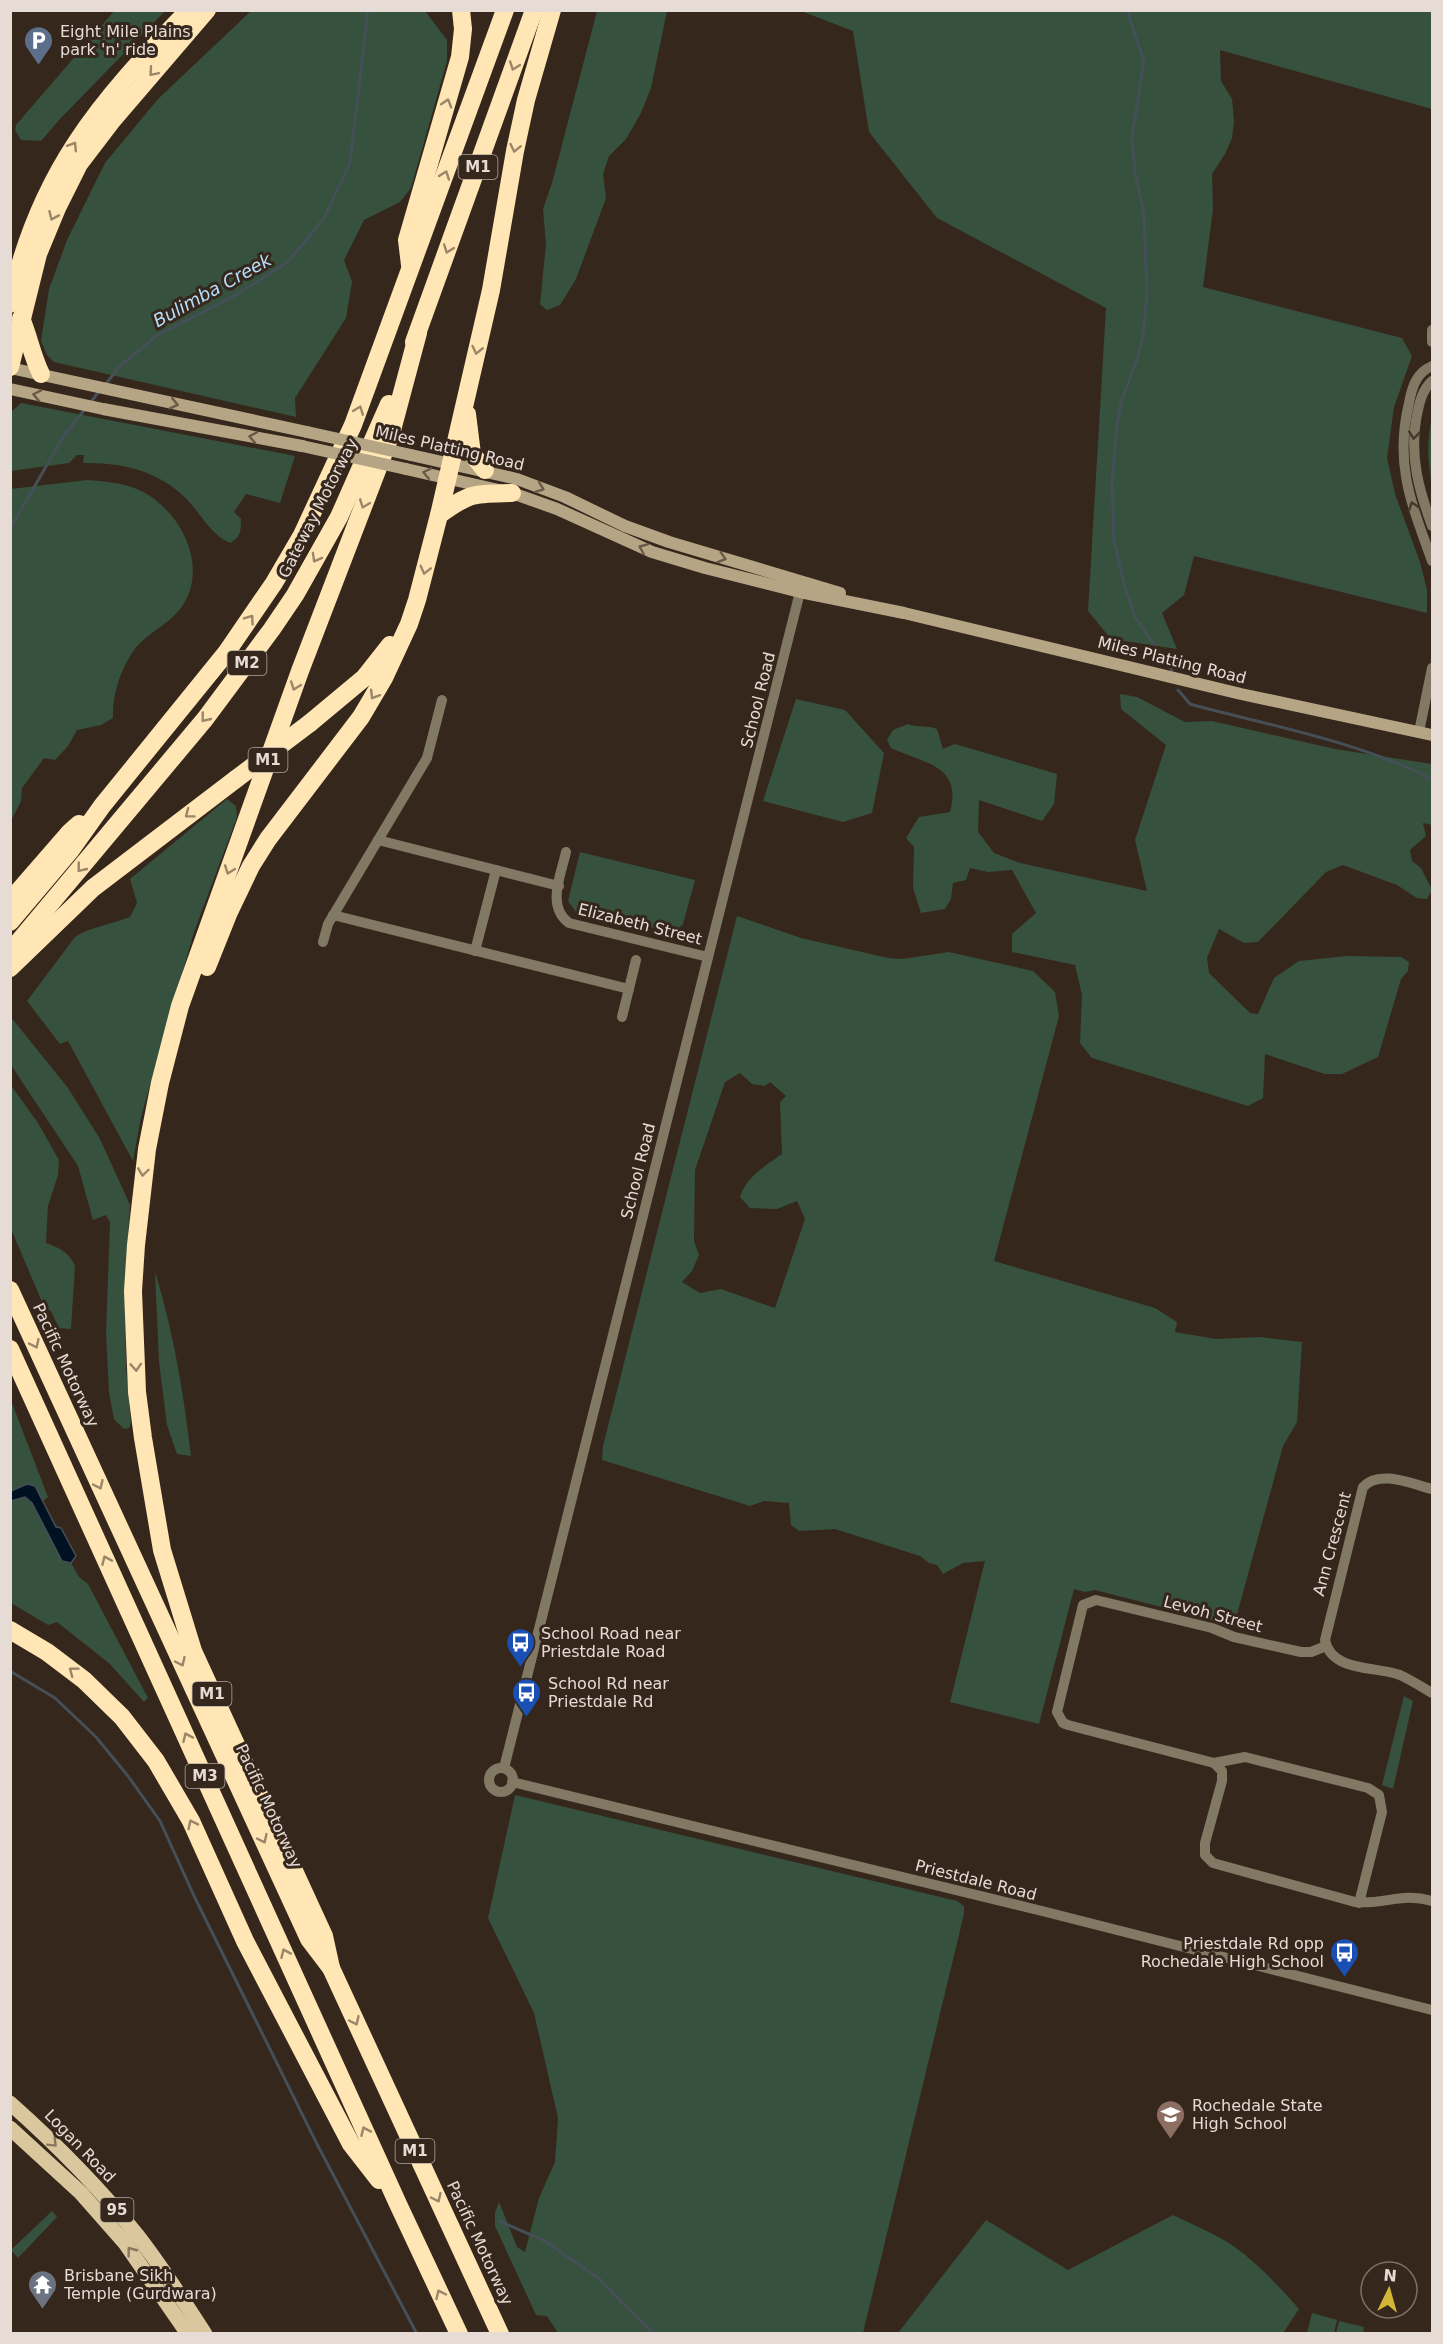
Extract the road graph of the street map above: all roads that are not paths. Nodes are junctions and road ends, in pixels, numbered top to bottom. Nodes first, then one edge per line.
1 (189, 10) edge
2 (207, 10) edge
3 (461, 10) edge
4 (505, 10) edge
5 (534, 10) edge
6 (552, 10) edge
7 (410, 269) junction
8 (16, 311) edge
9 (1432, 330) edge
10 (418, 333) junction
11 (1432, 342) edge
12 (1432, 366) edge
13 (10, 367) edge
14 (41, 374) junction
15 (1432, 381) edge
16 (10, 389) edge
17 (466, 400) junction
18 (449, 470) junction
19 (485, 470) junction
20 (512, 493) junction
21 (440, 515) junction
22 (1432, 526) edge
23 (1432, 561) edge
24 (801, 586) junction
25 (409, 624) junction
26 (1432, 668) edge
27 (442, 700) dead end
28 (1429, 731) edge
29 (102, 806) junction
30 (378, 840) junction
31 (566, 852) dead end
32 (496, 870) junction
33 (559, 886) junction
34 (10, 901) edge
35 (333, 915) junction
36 (10, 922) edge
37 (323, 942) dead end
38 (475, 951) junction
39 (10, 952) edge
40 (708, 957) junction
41 (636, 960) dead end
42 (10, 968) edge
43 (629, 989) junction
44 (622, 1017) dead end
45 (153, 1115) junction
46 (10, 1290) edge
47 (10, 1349) edge
48 (1432, 1489) edge
49 (10, 1630) edge
50 (1326, 1646) junction
51 (1432, 1693) edge
52 (1214, 1763) junction
53 (504, 1768) junction
54 (512, 1782) junction
55 (1432, 1901) edge
56 (1359, 1903) junction
57 (331, 1968) junction
58 (1432, 2010) edge
59 (10, 2103) edge
60 (10, 2128) edge
61 (398, 2204) junction
62 (188, 2334) edge
63 (205, 2334) edge
64 (459, 2334) edge
65 (500, 2334) edge

8 -> 1 highway
2 -> 8 highway
7 -> 3 highway
7 -> 4 highway, Gateway Motorway / M1
5 -> 10 highway, Gateway Motorway / M1
6 -> 17 highway
29 -> 7 highway, Gateway Motorway / M1
8 - 13 highway
8 - 14 highway
9 - 11 street
10 -> 39 highway, Gateway Motorway / M2
10 -> 45 highway, M1
23 -> 12 street
13 - 14 main road, Miles Platting Road
14 -> 18 main road, Miles Platting Road, bridge
15 -> 22 street
18 -> 16 main road, Miles Platting Road, bridge
17 - 18 highway
17 - 19 highway
18 - 19 main road, Miles Platting Road
18 - 20 main road, Miles Platting Road
18 - 21 highway
19 -> 24 main road, Miles Platting Road
20 - 21 highway
24 -> 20 main road, Miles Platting Road
21 -> 25 highway
24 - 28 main road, Miles Platting Road
24 - 40 street, School Road
25 -> 42 highway, bridge
25 -> 45 highway
26 - 28 street
27 - 30 street
29 - 34 highway, M1
29 - 36 highway, Gateway Motorway
30 - 32 street
30 - 35 street
31 - 33 street, Elizabeth Street
32 - 33 street
32 - 38 street
33 - 40 street, Elizabeth Street
35 - 37 street
35 - 38 street
38 - 43 street
40 - 53 street, School Road
41 - 43 street
43 - 44 street
45 -> 57 highway, M1
46 -> 57 highway, Pacific Motorway / M3
61 -> 47 highway, M3
48 - 50 street, Ann Crescent
61 -> 49 highway, M1
50 - 51 street
50 - 52 street, Levoh Street
52 - 56 street
52 - 56 street
53 - 54 street
53 - 54 street, School Road
54 - 58 street, Priestdale Road
55 - 56 street
57 -> 65 highway, Pacific Motorway / M1
59 -> 63 main road, Logan Road / 95
62 -> 60 main road, Logan Road / 95
64 -> 61 highway, M1

